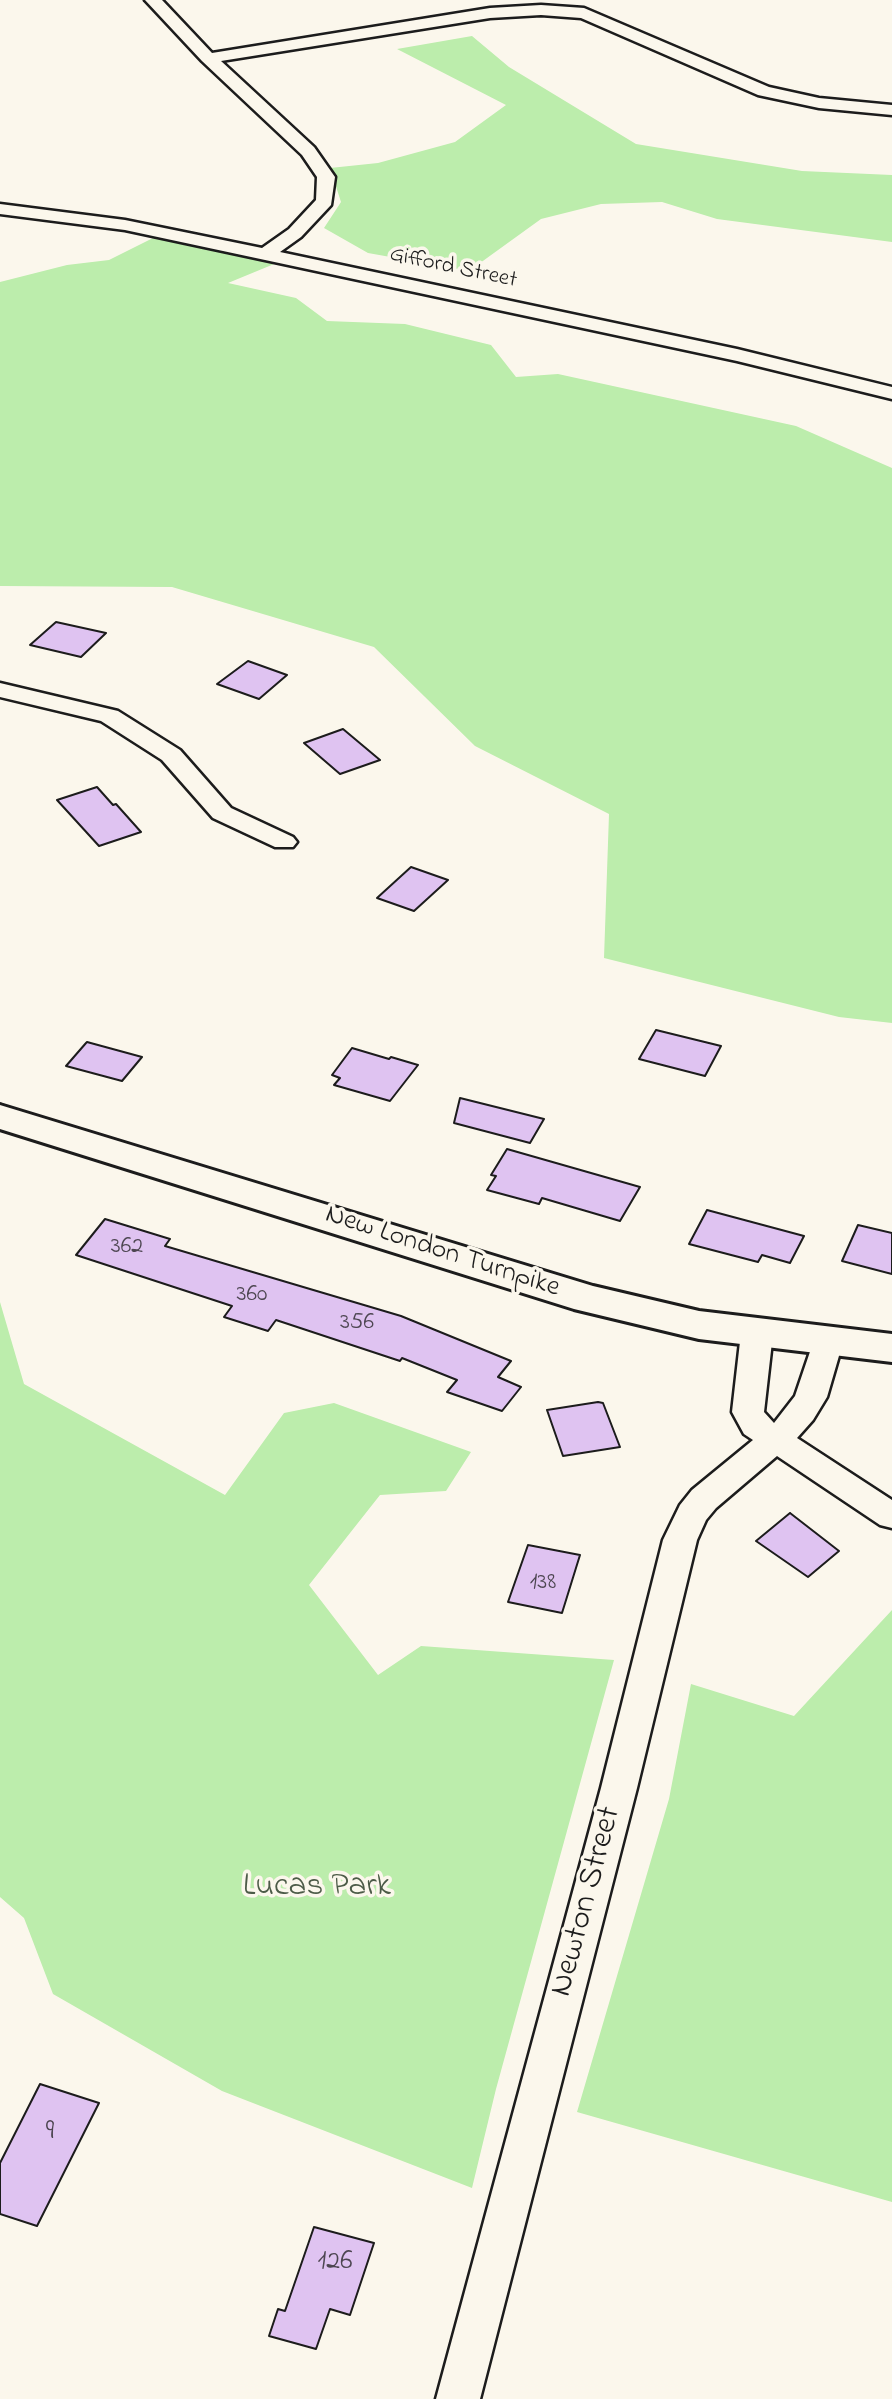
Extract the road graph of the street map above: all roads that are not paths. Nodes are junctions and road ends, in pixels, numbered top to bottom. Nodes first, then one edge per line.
1 (153, 0) edge
2 (208, 58) junction
3 (892, 110) edge
4 (0, 209) edge
5 (265, 254) junction
6 (892, 393) edge
7 (0, 690) edge
8 (284, 842) dead end
9 (0, 1117) edge
10 (757, 1333) junction
11 (827, 1342) junction
12 (892, 1348) edge
13 (774, 1440) junction
14 (892, 1516) edge
15 (458, 2399) edge

1 - 2 street
2 - 3 street
2 - 5 street
4 - 5 street, Gifford Street
5 - 6 street, Gifford Street
7 - 8 street
9 - 10 main road, New London Turnpike
10 - 11 main road, New London Turnpike
10 - 13 street
11 - 12 main road, New London Turnpike
11 - 13 street, Newton Street
13 - 14 street
13 - 15 street, Newton Street

